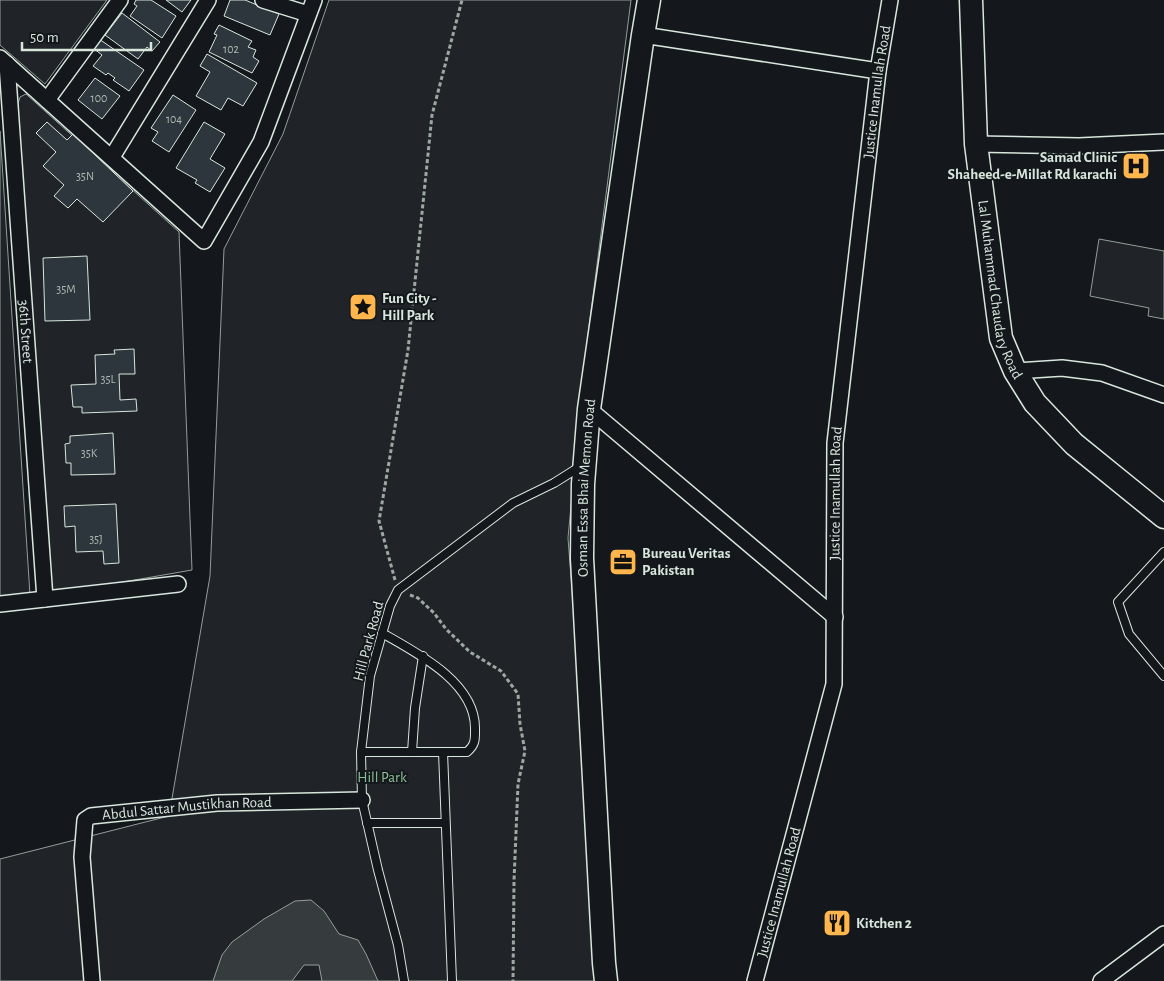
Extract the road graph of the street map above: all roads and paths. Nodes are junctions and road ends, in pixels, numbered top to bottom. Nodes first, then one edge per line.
1 (120, 0) edge
2 (208, 0) edge
3 (263, 0) edge
4 (462, 0) edge
5 (649, 0) edge
6 (890, 0) edge
7 (971, 0) edge
8 (311, 7) edge
9 (643, 35) junction
10 (3, 61) edge
11 (878, 71) junction
12 (47, 100) junction
13 (1164, 142) edge
14 (976, 144) junction
15 (112, 157) junction
16 (1015, 371) junction
17 (1164, 395) edge
18 (589, 409) junction
19 (585, 464) junction
20 (1164, 517) edge
21 (1164, 552) edge
22 (178, 584) dead end
23 (398, 590) junction
24 (45, 599) junction
25 (0, 604) edge
26 (835, 617) junction
27 (382, 633) junction
28 (423, 656) junction
29 (1164, 676) edge
30 (361, 752) junction
31 (412, 752) junction
32 (443, 752) junction
33 (362, 800) junction
34 (444, 823) junction
35 (367, 824) junction
36 (1164, 934) edge
37 (92, 981) edge
38 (404, 981) edge
39 (452, 981) edge
40 (513, 981) edge
41 (606, 981) edge
42 (755, 981) edge
43 (1100, 981) edge

1 - 12 street
2 - 15 street
3 - 8 street
4 - 23 path
5 - 9 street, Osman Essa Bhai Memon Road
6 - 11 street, Justice Inamullah Road
7 - 14 street, Lal Muhammad Chaudary Road
8 - 15 street
9 - 11 street
9 - 18 street, Osman Essa Bhai Memon Road
10 - 12 street
10 - 24 street, 36th Street
11 - 26 street, Justice Inamullah Road
12 - 15 street
13 - 14 street
14 - 16 street, Lal Muhammad Chaudary Road
16 - 17 street
16 - 20 street, Lal Muhammad Chaudary Road
18 - 19 street, Osman Essa Bhai Memon Road
18 - 26 street
19 - 23 lane, Hill Park Road
19 - 41 street, Osman Essa Bhai Memon Road
21 - 29 lane
22 - 24 street
23 - 27 lane, Hill Park Road
23 - 40 path
24 - 25 street
26 - 42 street, Justice Inamullah Road
27 - 28 lane
27 - 30 lane, Hill Park Road
28 - 31 lane
28 - 32 lane
30 - 31 lane
30 - 33 lane, Hill Park Road
31 - 32 lane
32 - 34 lane
33 - 35 lane, Hill Park Road
33 - 37 street, Abdul Sattar Mustikhan Road
34 - 35 lane
34 - 39 lane
35 - 38 lane, Hill Park Road
36 - 43 street

